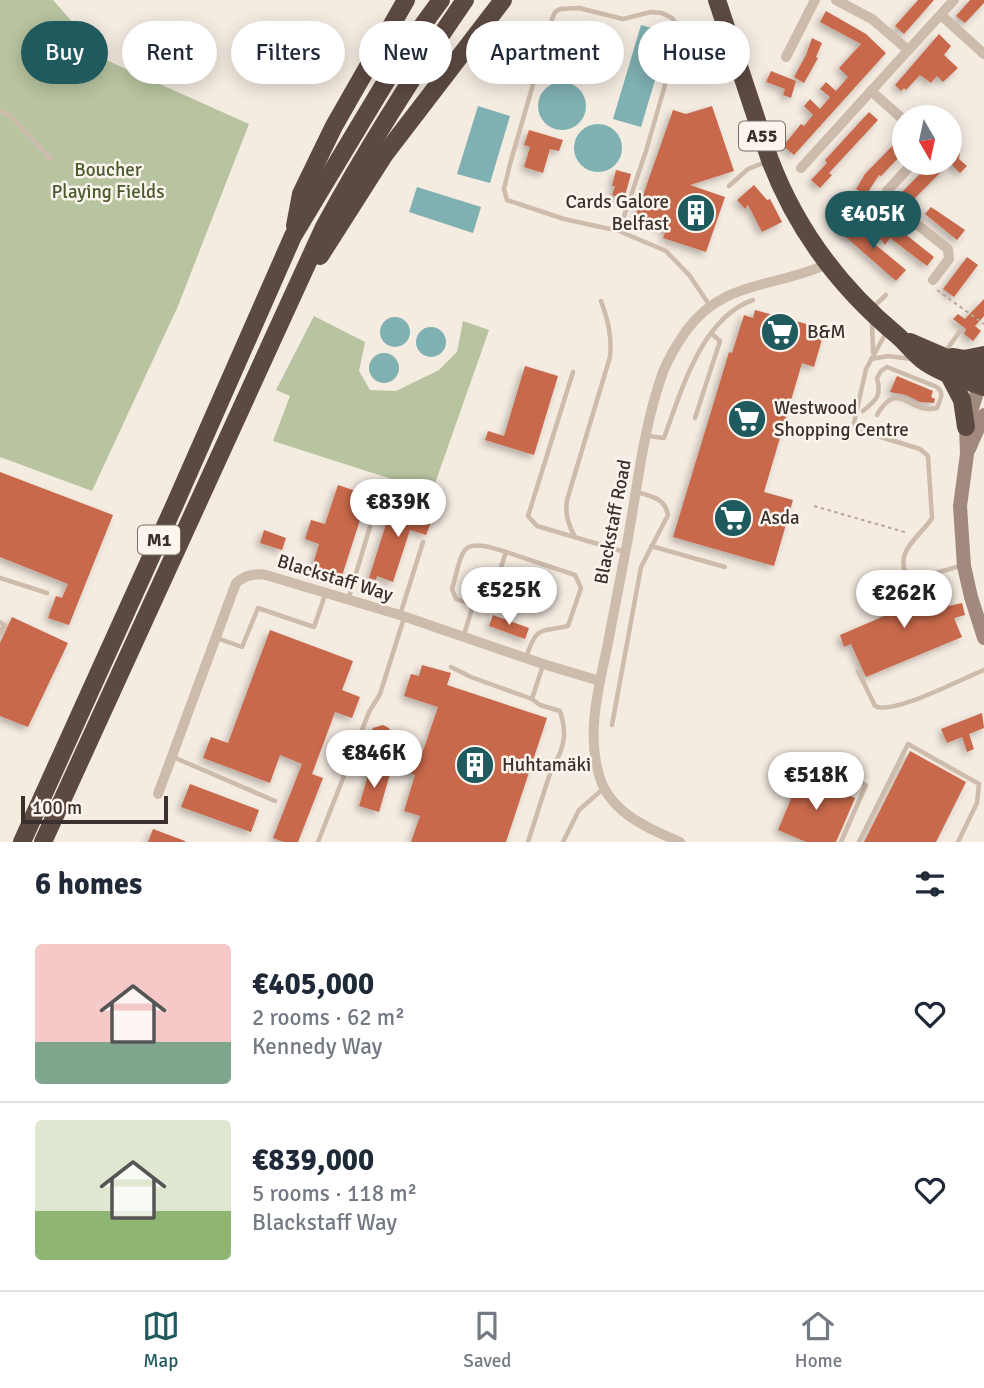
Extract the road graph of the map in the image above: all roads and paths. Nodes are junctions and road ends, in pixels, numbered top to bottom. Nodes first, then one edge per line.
1 (406, 0) edge
2 (441, 0) edge
3 (465, 0) edge
4 (503, 0) edge
5 (717, 0) edge
6 (815, 0) edge
7 (836, 0) edge
8 (954, 0) edge
9 (941, 15) junction
10 (674, 21) edge
11 (724, 21) edge
12 (908, 50) junction
13 (984, 54) edge
14 (786, 57) dead end
15 (665, 84) edge
16 (744, 84) edge
17 (871, 91) junction
18 (892, 110) edge
19 (0, 111) edge
20 (51, 159) dead end
21 (770, 160) junction
22 (801, 168) dead end
23 (902, 175) edge
24 (729, 186) dead end
25 (619, 231) junction
26 (293, 236) junction
27 (827, 264) junction
28 (303, 278) junction
29 (933, 281) joint
30 (886, 295) dead end
31 (753, 300) dead end
32 (601, 301) dead end
33 (710, 307) junction
34 (871, 313) junction
35 (984, 324) edge
36 (960, 331) dead end
37 (894, 333) junction
38 (712, 334) junction
39 (984, 355) edge
40 (872, 356) junction
41 (938, 365) junction
42 (573, 372) dead end
43 (983, 379) edge
44 (863, 411) dead end
45 (877, 415) dead end
46 (984, 415) edge
47 (695, 418) dead end
48 (967, 427) junction
49 (647, 436) junction
50 (967, 454) junction
51 (636, 492) junction
52 (379, 500) dead end
53 (814, 506) dead end
54 (909, 533) dead end
55 (576, 538) junction
56 (423, 542) dead end
57 (651, 546) junction
58 (506, 552) junction
59 (626, 552) junction
60 (725, 566) dead end
61 (964, 566) junction
62 (0, 578) edge
63 (899, 579) dead end
64 (885, 585) dead end
65 (47, 593) dead end
66 (325, 594) junction
67 (347, 601) junction
68 (979, 604) edge
69 (473, 605) junction
70 (402, 616) junction
71 (0, 622) edge
72 (0, 634) edge
73 (463, 636) junction
74 (216, 637) junction
75 (984, 638) edge
76 (526, 658) junction
77 (543, 664) junction
78 (451, 667) dead end
79 (984, 670) edge
80 (858, 671) dead end
81 (600, 681) junction
82 (532, 699) junction
83 (612, 725) dead end
84 (172, 757) junction
85 (812, 762) dead end
86 (604, 788) junction
87 (158, 794) dead end
88 (275, 801) dead end
89 (658, 838) edge
90 (22, 842) edge
91 (43, 842) edge
92 (318, 842) edge
93 (528, 842) edge
94 (563, 842) edge
95 (680, 842) edge
96 (841, 842) edge
97 (859, 842) edge
98 (958, 842) edge

1 - 26 highway, M1
2 - 26 highway, M1
3 - 28 highway, M1
4 - 28 highway, M1
5 - 11 highway, A55
6 - 14 street
7 - 12 street
8 - 9 street
9 - 12 street
9 - 13 street
10 - 25 lane
12 - 17 street
15 - 25 lane
16 - 21 highway, A55
17 - 18 street
17 - 22 street
19 - 20 lane
21 - 24 lane
21 - 27 highway, A55
23 - 29 street
25 - 33 lane
26 - 90 highway, M1
27 - 33 street, Blackstaff Road
27 - 34 highway, A55
28 - 91 highway, M1
29 - 35 path
30 - 34 lane
31 - 38 lane
32 - 55 lane
33 - 49 street, Blackstaff Road
34 - 37 highway, A55
34 - 40 lane
36 - 41 lane
37 - 40 lane
37 - 41 highway, A55
38 - 47 lane
38 - 49 lane
39 - 41 highway
40 - 41 lane
40 - 61 lane
41 - 43 highway, A55
41 - 48 highway
42 - 55 lane
43 - 48 main road
44 - 45 lane
46 - 50 main road
48 - 50 main road
49 - 51 street, Blackstaff Road
50 - 61 main road
51 - 57 lane
51 - 59 street, Blackstaff Road
52 - 67 lane
53 - 54 path
55 - 59 lane
56 - 70 lane
57 - 60 lane
57 - 83 lane
58 - 69 lane
58 - 69 lane
58 - 76 lane
59 - 81 street, Blackstaff Road
61 - 68 main road
62 - 65 lane
63 - 64 path
66 - 67 street, Blackstaff Way
66 - 74 street, Blackstaff Way
66 - 74 lane
67 - 70 street, Blackstaff Way
68 - 75 main road
69 - 73 lane
70 - 73 street, Blackstaff Way
70 - 92 lane
71 - 72 lane
73 - 76 street, Blackstaff Way
74 - 84 street, Blackstaff Way
76 - 77 street, Blackstaff Way
77 - 81 street, Blackstaff Way
77 - 82 lane
78 - 82 lane
79 - 80 lane
81 - 86 street, Blackstaff Road
82 - 93 lane
84 - 87 street, Blackstaff Way
84 - 88 lane
85 - 96 lane
86 - 89 street, Blackstaff Road
86 - 94 lane
89 - 95 street, Blackstaff Road
97 - 98 lane

